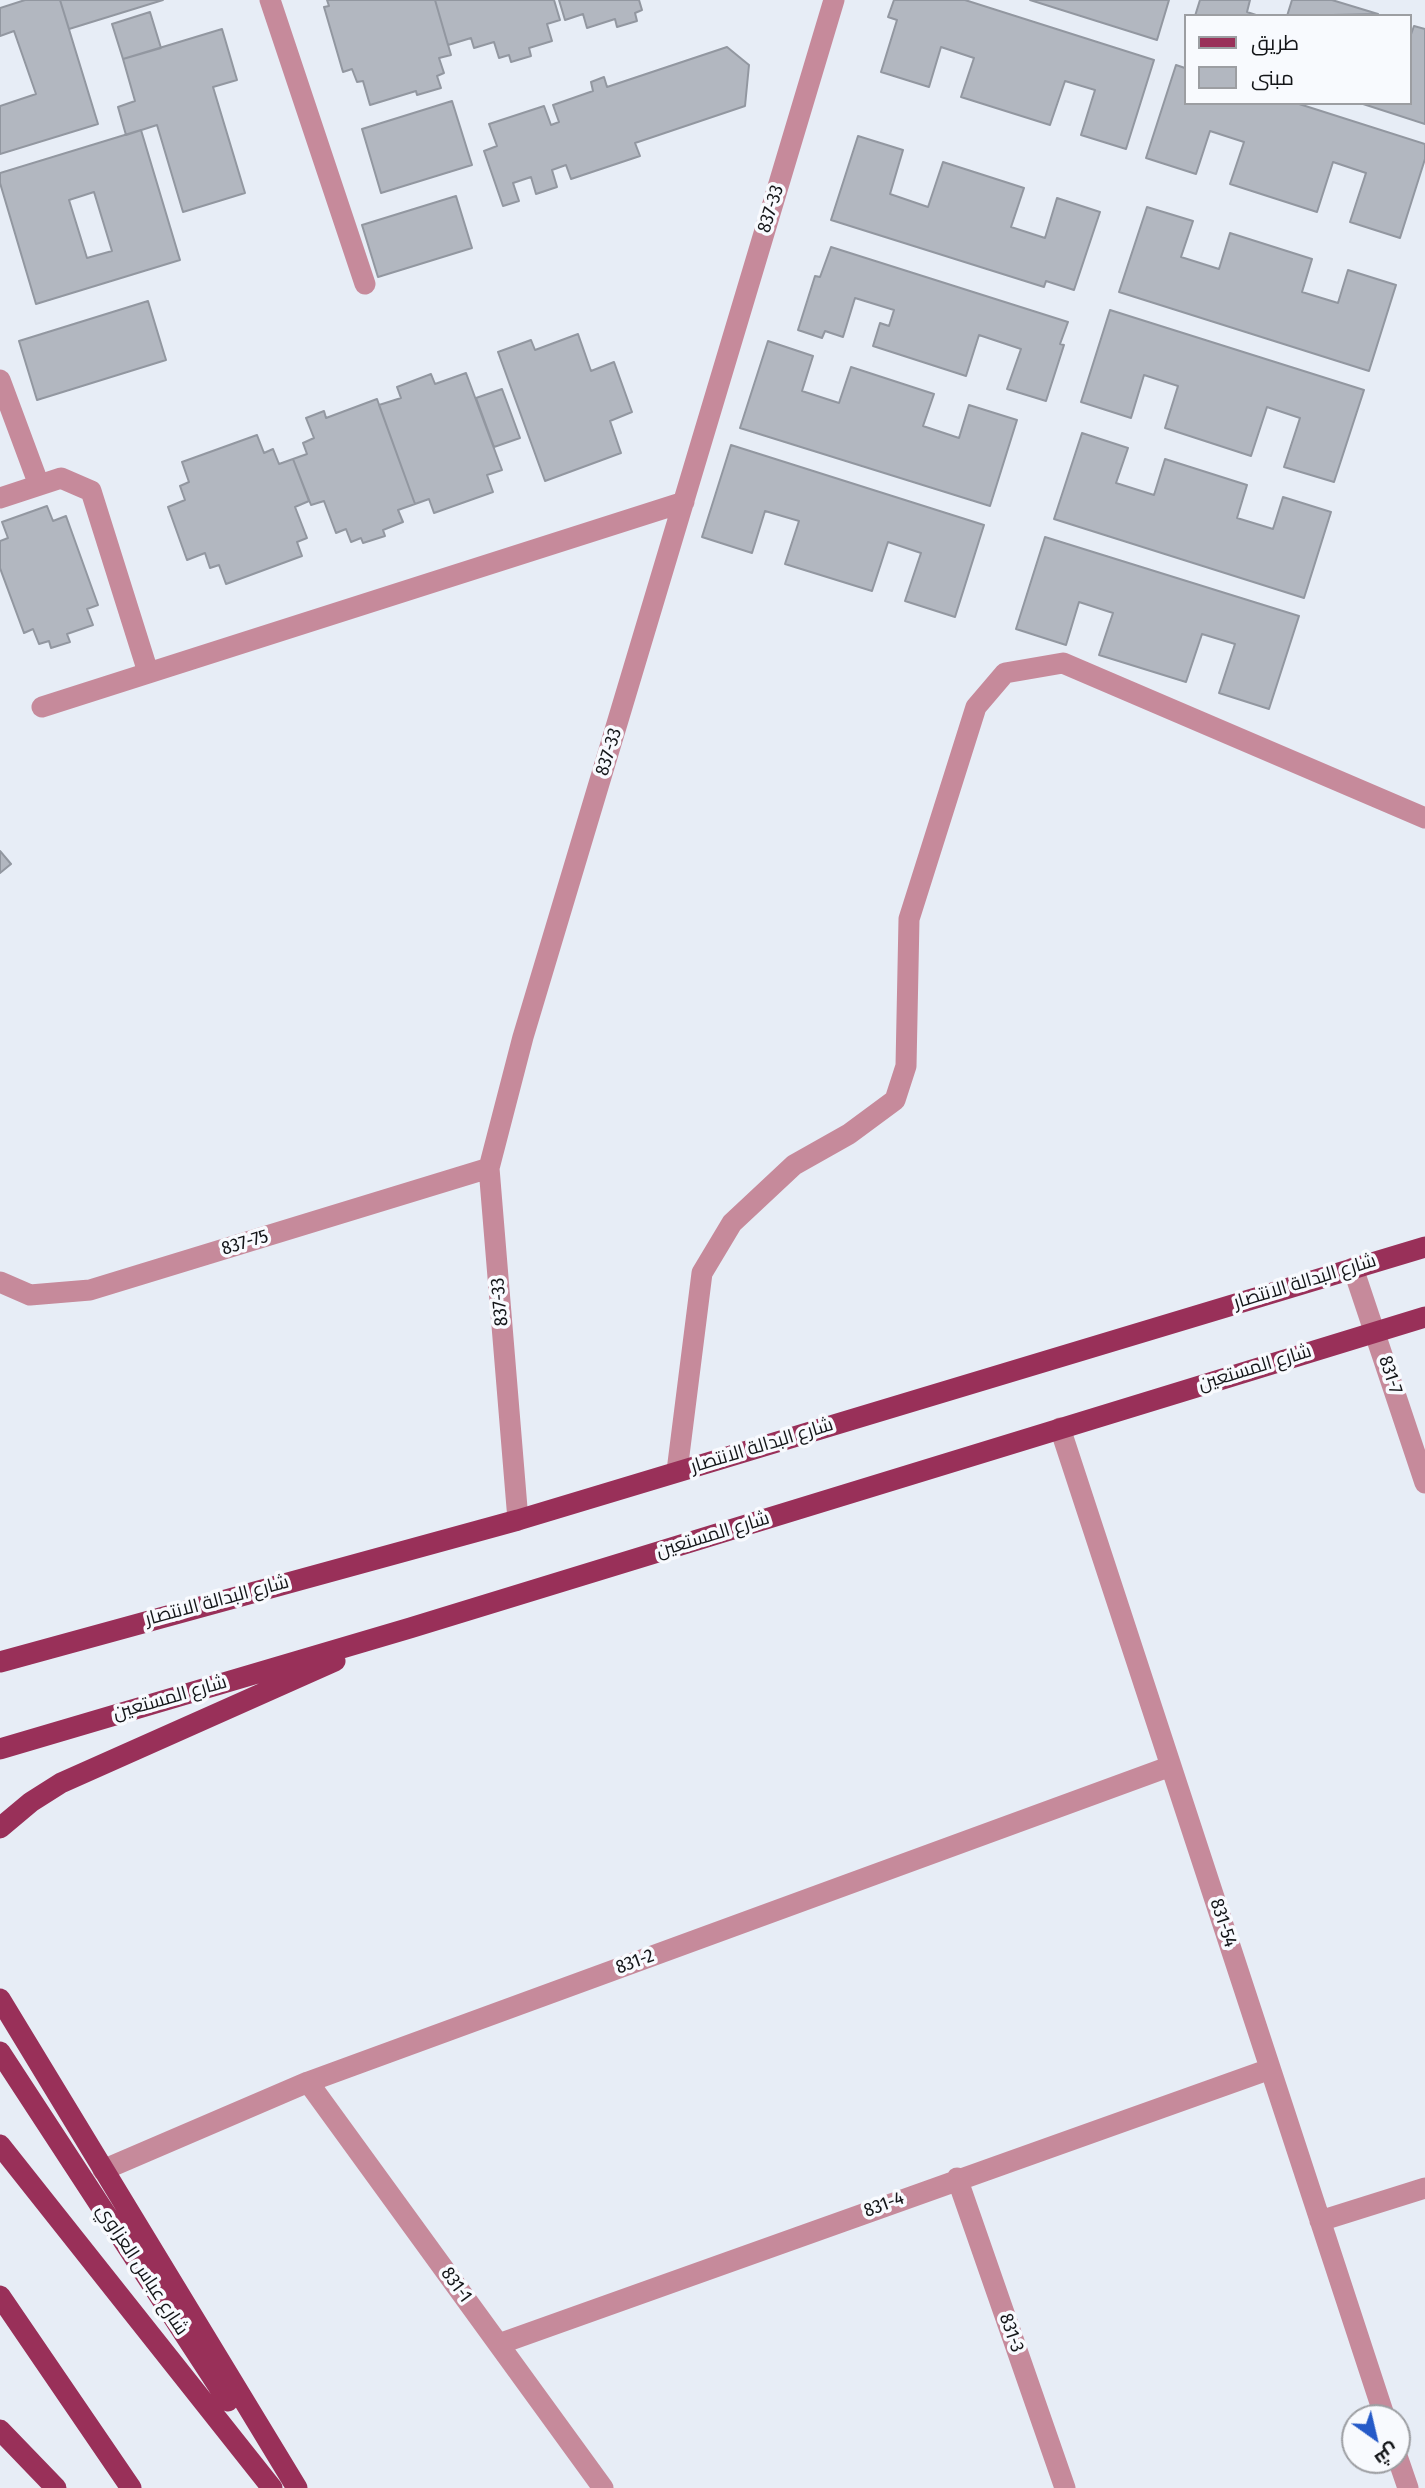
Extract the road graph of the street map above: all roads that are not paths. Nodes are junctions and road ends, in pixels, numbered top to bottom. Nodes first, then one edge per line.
1 (270, 0) edge
2 (834, 0) edge
3 (365, 284) dead end
4 (0, 380) edge
5 (39, 485) junction
6 (0, 498) edge
7 (684, 502) junction
8 (148, 672) junction
9 (43, 707) dead end
10 (1425, 818) edge
11 (489, 1168) junction
12 (1425, 1247) edge
13 (1353, 1268) junction
14 (0, 1282) edge
15 (1425, 1317) edge
16 (1375, 1330) junction
17 (1060, 1429) junction
18 (677, 1471) junction
19 (1425, 1483) edge
20 (519, 1520) junction
21 (410, 1628) junction
22 (97, 1634) junction
23 (0, 1647) edge
24 (0, 1662) edge
25 (4, 1746) edge
26 (1171, 1766) junction
27 (0, 1828) edge
28 (0, 1999) edge
29 (0, 2052) edge
30 (1270, 2069) junction
31 (308, 2082) junction
32 (0, 2145) edge
33 (103, 2170) junction
34 (957, 2178) junction
35 (1425, 2188) edge
36 (1320, 2221) junction
37 (0, 2296) edge
38 (499, 2344) junction
39 (1380, 2404) edge
40 (0, 2430) edge
41 (56, 2488) edge
42 (131, 2488) edge
43 (272, 2488) edge
44 (284, 2488) edge
45 (297, 2488) edge
46 (603, 2488) edge
47 (1065, 2488) edge

1 - 3 street
2 - 7 street, 837-33
4 - 5 street
5 - 6 street
5 - 8 street
7 - 8 street
7 - 11 street, 837-33
8 - 9 street
10 - 18 street
11 - 14 street, 837-75
11 - 20 street, 837-33
12 - 13 main road, شارع البدالة الانتصار
13 - 16 street, 831-7
13 - 18 main road, شارع البدالة الانتصار
15 - 16 main road, شارع المستعين
16 - 17 main road, شارع المستعين
16 - 19 street, 831-7
17 - 21 main road, شارع المستعين
17 - 26 street, 831-54
18 - 20 main road, شارع البدالة الانتصار
20 - 22 main road, شارع البدالة الانتصار
21 - 25 main road, شارع المستعين
21 - 27 main road
22 - 23 main road
22 - 24 main road
26 - 30 street, 831-54
26 - 31 street, 831-2
28 - 33 main road
29 - 44 main road, شارع عباس العزاوي
30 - 34 street, 831-4
30 - 36 street, 831-54
31 - 33 street, 831-2
31 - 38 street, 831-1
32 - 43 main road
33 - 45 main road
34 - 38 street, 831-4
34 - 47 street, 831-3
35 - 36 street
36 - 39 street, 831-54
37 - 42 main road
38 - 46 street, 831-1
40 - 41 main road

